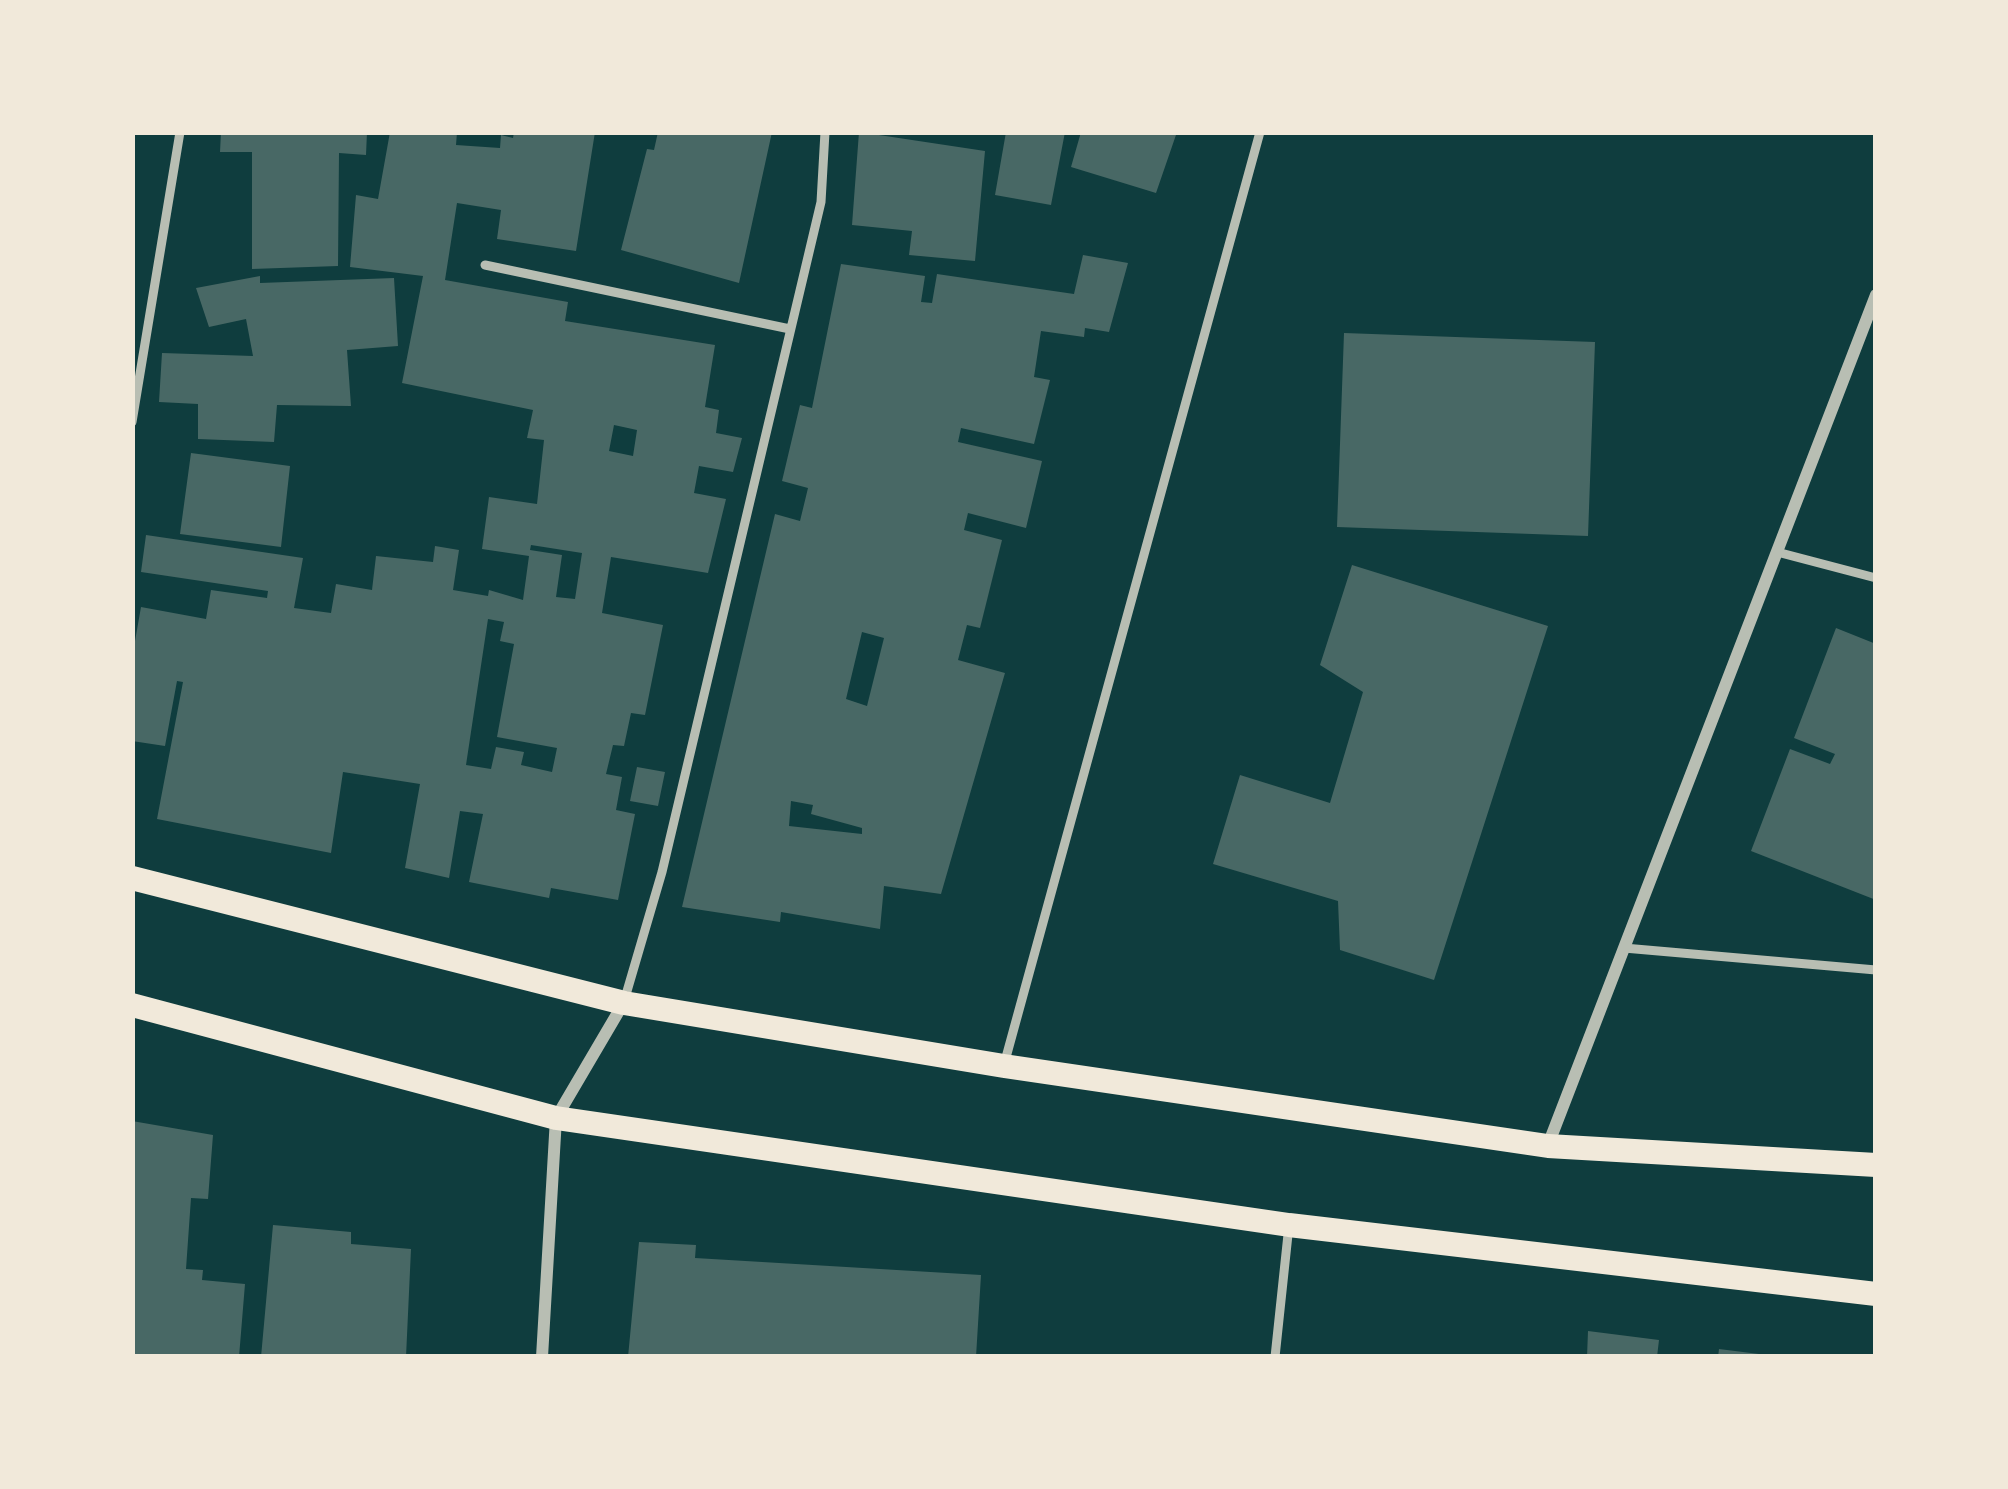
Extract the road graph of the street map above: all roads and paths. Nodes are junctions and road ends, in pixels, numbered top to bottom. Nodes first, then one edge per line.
1 (180, 132) edge
2 (825, 132) edge
3 (1260, 132) edge
4 (485, 265) dead end
5 (1876, 295) edge
6 (790, 329) junction
7 (132, 422) edge
8 (1777, 552) junction
9 (1876, 578) edge
10 (132, 878) edge
11 (1624, 948) junction
12 (1876, 970) edge
13 (624, 1003) junction
14 (132, 1005) edge
15 (1004, 1066) junction
16 (556, 1118) junction
17 (1548, 1146) junction
18 (1876, 1166) edge
19 (1289, 1225) junction
20 (1876, 1294) edge
21 (542, 1357) edge
22 (1275, 1357) edge

1 - 7 lane
2 - 6 lane
3 - 15 lane
4 - 6 lane
5 - 8 street
6 - 13 lane
8 - 9 lane
8 - 11 street
10 - 13 main road
11 - 12 lane
11 - 17 street
13 - 15 main road
13 - 16 street
14 - 16 main road
15 - 17 main road
16 - 19 main road
16 - 21 street
17 - 18 main road
19 - 20 main road
19 - 22 lane

